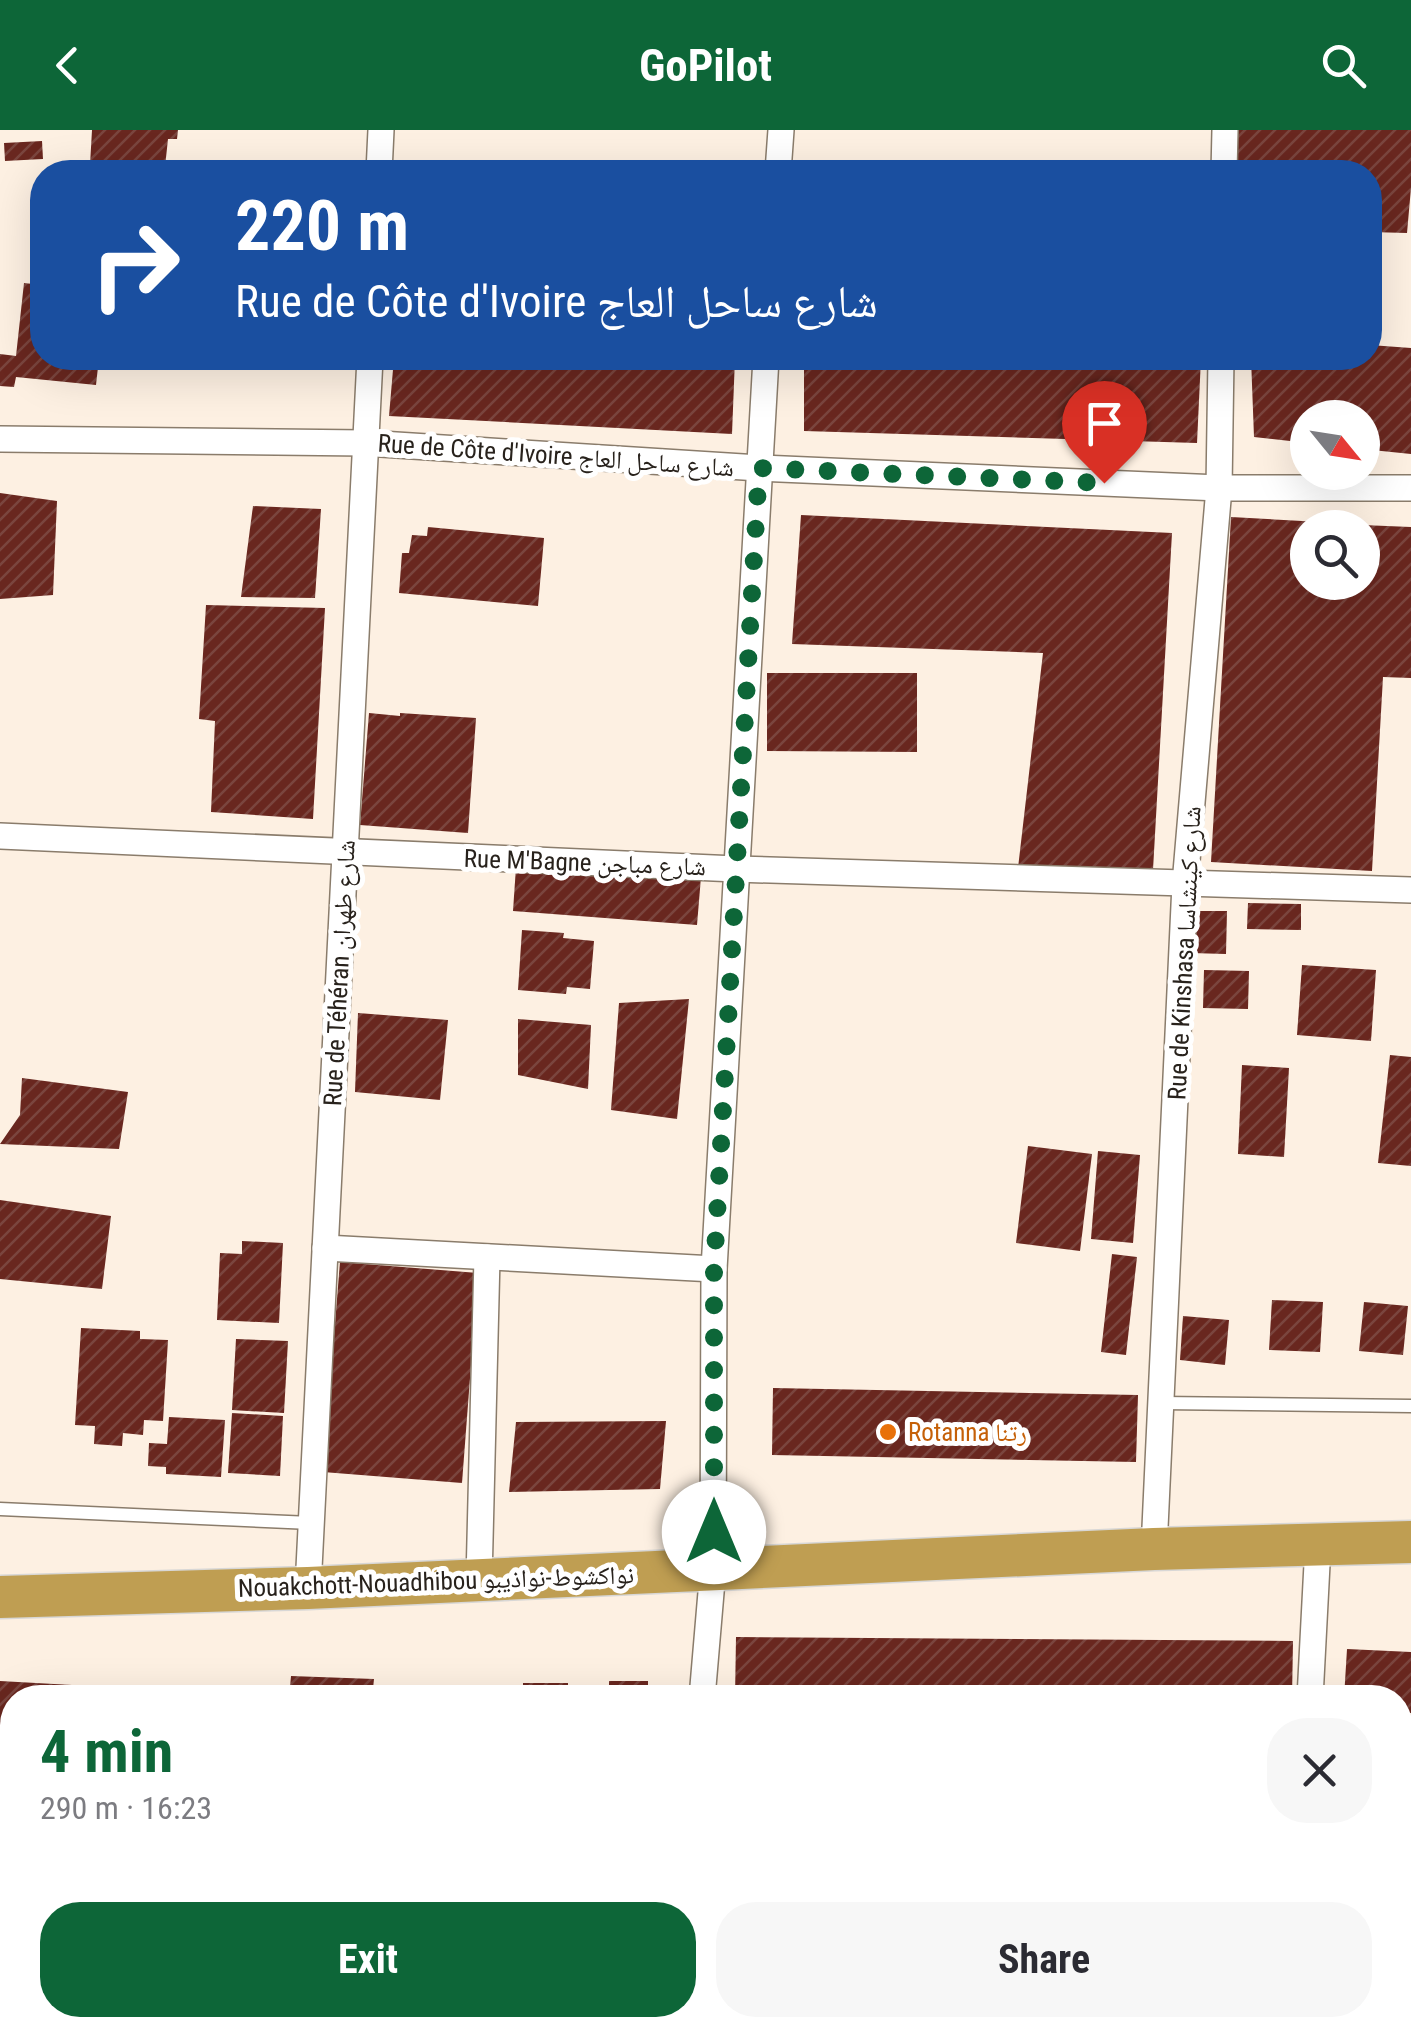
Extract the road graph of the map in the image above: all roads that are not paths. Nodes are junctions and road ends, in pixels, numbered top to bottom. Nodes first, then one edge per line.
1 (381, 130) edge
2 (780, 130) edge
3 (1226, 130) edge
4 (380, 160) edge
5 (779, 160) edge
6 (1225, 160) edge
7 (369, 370) edge
8 (765, 370) edge
9 (1221, 370) edge
10 (0, 438) edge
11 (365, 443) junction
12 (759, 468) junction
13 (1219, 488) junction
14 (1411, 488) edge
15 (0, 836) edge
16 (345, 852) junction
17 (736, 869) junction
18 (1185, 884) junction
19 (1411, 890) edge
20 (325, 1248) junction
21 (487, 1257) junction
22 (714, 1269) junction
23 (1160, 1403) junction
24 (1411, 1406) edge
25 (0, 1508) edge
26 (311, 1523) junction
27 (1411, 1542) edge
28 (1318, 1545) junction
29 (1154, 1549) junction
30 (713, 1569) junction
31 (480, 1580) junction
32 (308, 1588) junction
33 (0, 1597) edge
34 (703, 1685) edge
35 (1311, 1685) edge

1 - 4 street
2 - 5 street
3 - 6 street
7 - 11 street, Rue de Téhéran شارع طهران
8 - 12 street
9 - 13 street, Rue de Kinshasa شارع كينشاسا
10 - 11 street, Rue de Côte d'Ivoire شارع ساحل العاج
11 - 12 street, Rue de Côte d'Ivoire شارع ساحل العاج
11 - 16 street, Rue de Téhéran شارع طهران
12 - 13 street, Rue de Côte d'Ivoire شارع ساحل العاج
12 - 17 street
13 - 14 street, Rue de Côte d'Ivoire شارع ساحل العاج
13 - 18 street, Rue de Kinshasa شارع كينشاسا
15 - 16 street, Rue M'Bagne شارع مباجن
16 - 17 street, Rue M'Bagne شارع مباجن
16 - 20 street, Rue de Téhéran شارع طهران
17 - 18 street, Rue M'Bagne شارع مباجن
17 - 22 street
18 - 19 street, Rue M'Bagne شارع مباجن
18 - 23 street, Rue de Kinshasa شارع كينشاسا
20 - 21 street
20 - 26 street, Rue de Téhéran شارع طهران
21 - 22 street
21 - 31 street
22 - 30 street
23 - 24 lane
23 - 29 street, Rue de Kinshasa شارع كينشاسا
25 - 26 lane
26 - 32 street, Rue de Téhéran شارع طهران
27 - 28 highway, Nouakchott-Nouadhibou نواكشوط-نواذيبو
28 - 29 highway, Nouakchott-Nouadhibou نواكشوط-نواذيبو
28 - 35 street
29 - 30 highway, Nouakchott-Nouadhibou نواكشوط-نواذيبو
30 - 31 highway, Nouakchott-Nouadhibou نواكشوط-نواذيبو
30 - 34 street
31 - 32 highway, Nouakchott-Nouadhibou نواكشوط-نواذيبو
32 - 33 highway, Nouakchott-Nouadhibou نواكشوط-نواذيبو

